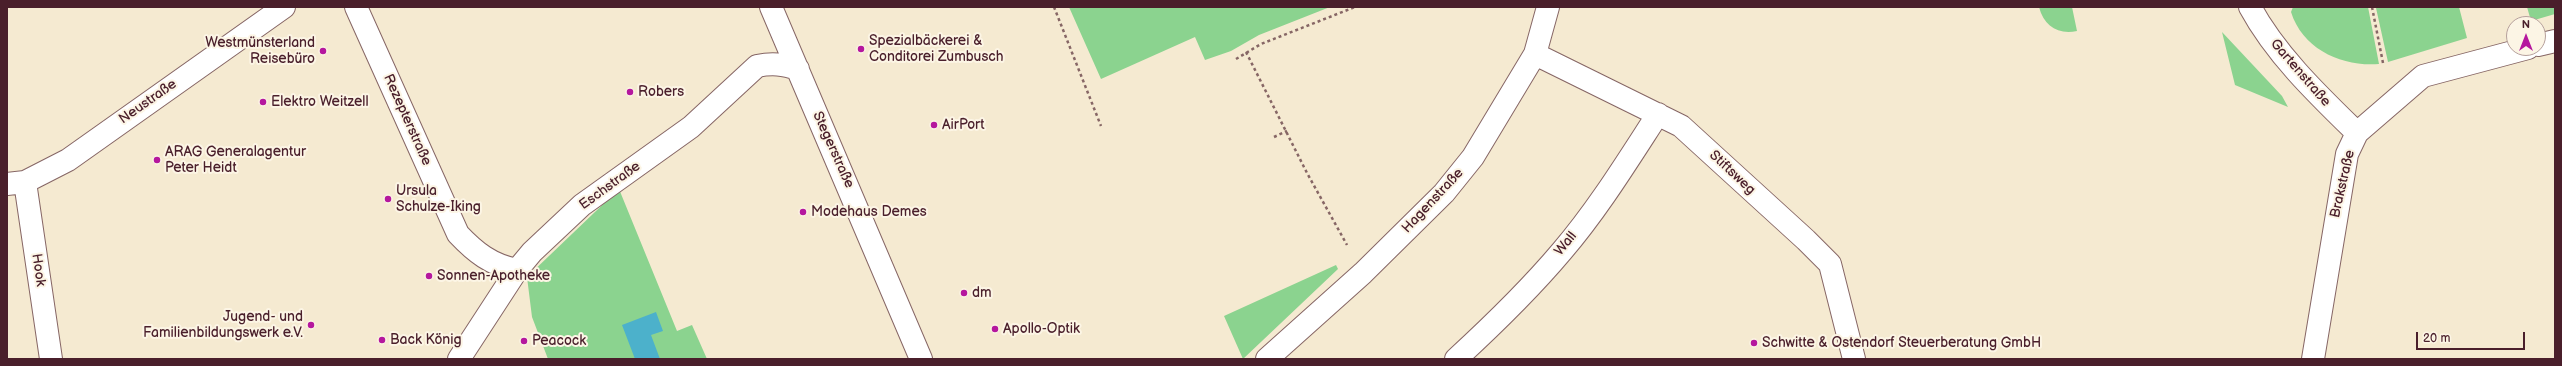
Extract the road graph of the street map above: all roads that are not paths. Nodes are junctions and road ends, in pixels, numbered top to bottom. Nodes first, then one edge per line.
1 (284, 7) edge
2 (356, 7) edge
3 (771, 7) edge
4 (1548, 7) edge
5 (2250, 7) edge
6 (1535, 54) junction
7 (2506, 54) edge
8 (798, 69) junction
9 (1658, 114) junction
10 (2357, 133) junction
11 (16, 183) edge
12 (517, 270) junction
13 (51, 359) edge
14 (459, 359) edge
15 (921, 359) edge
16 (1267, 359) edge
17 (1456, 359) edge
18 (1854, 359) edge
19 (2313, 359) edge

1 - 11 street, Neustraße
2 - 12 street, Rezepterstraße
3 - 8 street, Stegerstraße
4 - 6 street, Hagenstraße
5 - 10 street, Gartenstraße
6 - 9 street, Stiftsweg
6 - 16 street, Hagenstraße
7 - 10 street, Brakstraße
8 - 12 street, Eschstraße
8 - 15 street, Stegerstraße
9 - 17 street, Wall
9 - 18 street, Stiftsweg
10 - 19 street, Brakstraße
11 - 13 street, Hook
12 - 14 street, Eschstraße

